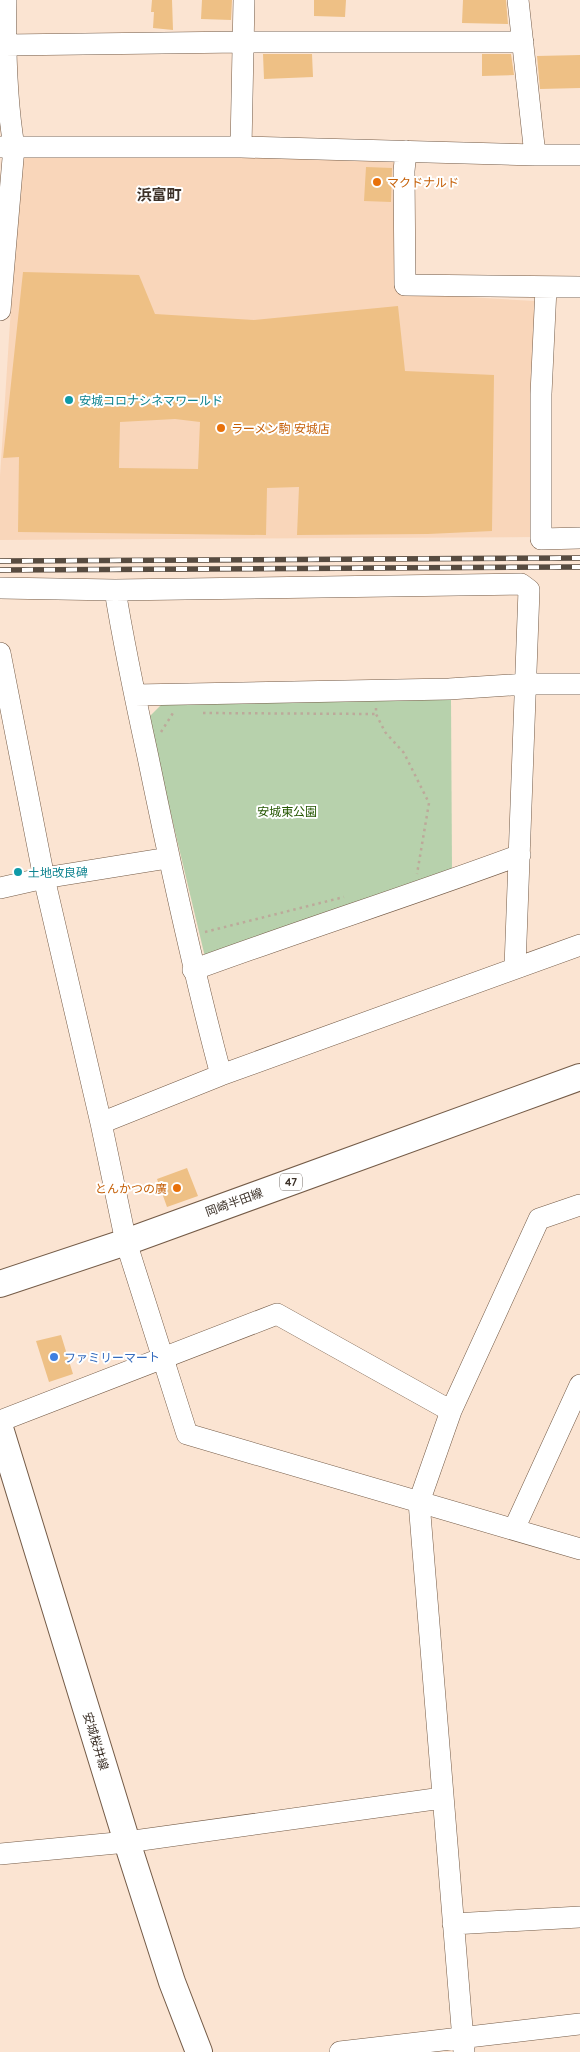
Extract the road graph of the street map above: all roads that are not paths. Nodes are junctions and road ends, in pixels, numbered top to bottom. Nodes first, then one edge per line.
1 (6, 0) edge
2 (244, 0) edge
3 (518, 0) edge
4 (242, 42) junction
5 (523, 42) junction
6 (5, 45) junction
7 (240, 146) junction
8 (7, 147) edge
9 (406, 151) junction
10 (535, 155) junction
11 (580, 155) edge
12 (580, 287) edge
13 (546, 288) junction
14 (0, 310) edge
15 (580, 538) edge
16 (0, 588) edge
17 (115, 590) junction
18 (0, 653) edge
19 (526, 684) junction
20 (580, 684) edge
21 (135, 695) junction
22 (520, 855) junction
23 (168, 858) junction
24 (44, 878) junction
25 (0, 888) edge
26 (580, 945) edge
27 (515, 967) junction
28 (193, 970) junction
29 (221, 1075) junction
30 (580, 1077) edge
31 (101, 1123) junction
32 (580, 1205) edge
33 (126, 1242) junction
34 (0, 1284) edge
35 (162, 1357) junction
36 (577, 1399) edge
37 (451, 1411) junction
38 (0, 1421) edge
39 (0, 1428) edge
40 (419, 1502) junction
41 (514, 1529) junction
42 (580, 1549) edge
43 (442, 1798) junction
44 (127, 1842) junction
45 (0, 1854) edge
46 (580, 1917) edge
47 (453, 1924) junction
48 (580, 2024) edge
49 (463, 2045) edge
50 (199, 2052) edge
51 (340, 2052) edge

1 - 6 street
2 - 4 street
3 - 5 street
4 - 5 street
4 - 6 street
4 - 7 street
5 - 10 street
6 - 8 street
7 - 8 street
7 - 9 street
8 - 14 street
9 - 10 street
9 - 13 street
10 - 11 street
12 - 13 street
13 - 15 street
16 - 17 street
17 - 19 street
17 - 21 street
18 - 24 street
19 - 20 street
19 - 21 street
19 - 22 street
21 - 23 street
22 - 27 street
22 - 28 street
23 - 24 street
23 - 28 street
24 - 25 street
24 - 31 street
26 - 27 street
27 - 29 street
28 - 29 street
29 - 31 street
30 - 33 main road, 岡崎半田線 / 47
31 - 33 street
32 - 37 street
33 - 34 main road, 岡崎半田線 / 47
33 - 35 street
35 - 37 street
35 - 38 street
35 - 40 street
36 - 41 street
37 - 40 street
39 - 44 main road, 安城桜井線
40 - 41 street
40 - 43 street
41 - 42 street
43 - 44 street
43 - 47 street
44 - 45 street
44 - 50 main road, 安城桜井線
46 - 47 street
47 - 49 street
48 - 49 street
49 - 51 street

